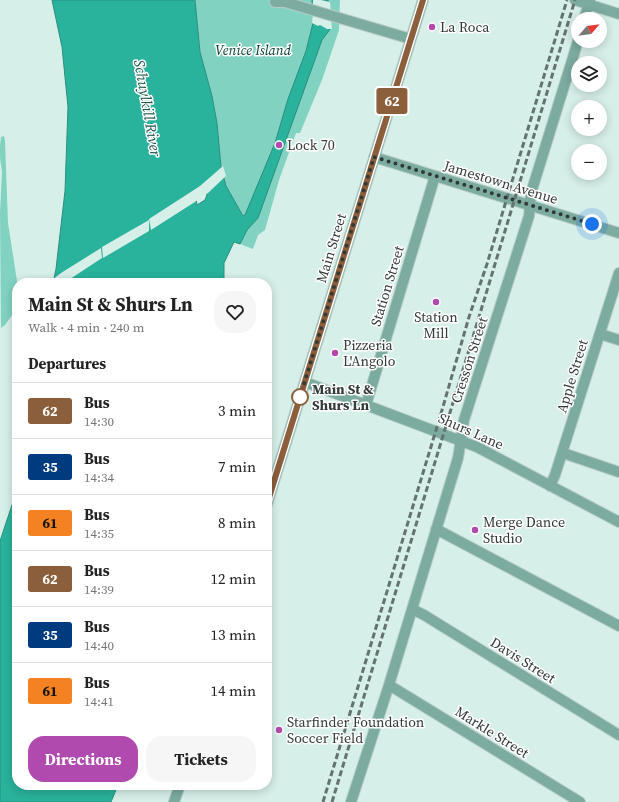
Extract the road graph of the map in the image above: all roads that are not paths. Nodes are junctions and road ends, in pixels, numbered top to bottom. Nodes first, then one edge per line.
1 (423, 0) edge
2 (575, 0) edge
3 (275, 2) dead end
4 (589, 2) edge
5 (586, 12) edge
6 (619, 14) edge
7 (411, 39) junction
8 (576, 48) edge
9 (374, 157) junction
10 (435, 176) junction
11 (530, 205) junction
12 (619, 233) edge
13 (619, 273) edge
14 (600, 334) junction
15 (619, 340) edge
16 (305, 382) junction
17 (366, 405) junction
18 (460, 440) junction
19 (562, 453) junction
20 (619, 472) edge
21 (550, 486) junction
22 (272, 488) edge
23 (619, 522) edge
24 (436, 529) junction
25 (412, 609) junction
26 (619, 626) edge
27 (389, 685) junction
28 (619, 735) edge
29 (178, 790) edge
30 (353, 801) edge
31 (174, 802) edge
32 (580, 802) edge

1 - 7 street, Main Street
2 - 4 street
3 - 7 street
4 - 5 street
4 - 6 street
7 - 9 street, Main Street
8 - 11 street, Cresson Street
9 - 10 street, Jamestown Avenue
9 - 16 street, Main Street
10 - 11 street, Jamestown Avenue
10 - 17 street, Station Street
11 - 12 street, Jamestown Avenue
11 - 18 street, Cresson Street
13 - 14 street, Apple Street
14 - 15 street
14 - 19 street, Apple Street
16 - 17 street, Shurs Lane
16 - 22 street, Main Street
17 - 18 street, Shurs Lane
18 - 21 street, Shurs Lane
18 - 24 street, Cresson Street
19 - 20 street
19 - 21 street, Apple Street
21 - 23 street, Shurs Lane
24 - 25 street, Cresson Street
24 - 26 street
25 - 27 street, Cresson Street
25 - 28 street, Davis Street
27 - 30 street, Cresson Street
27 - 32 street, Markle Street
29 - 31 street

